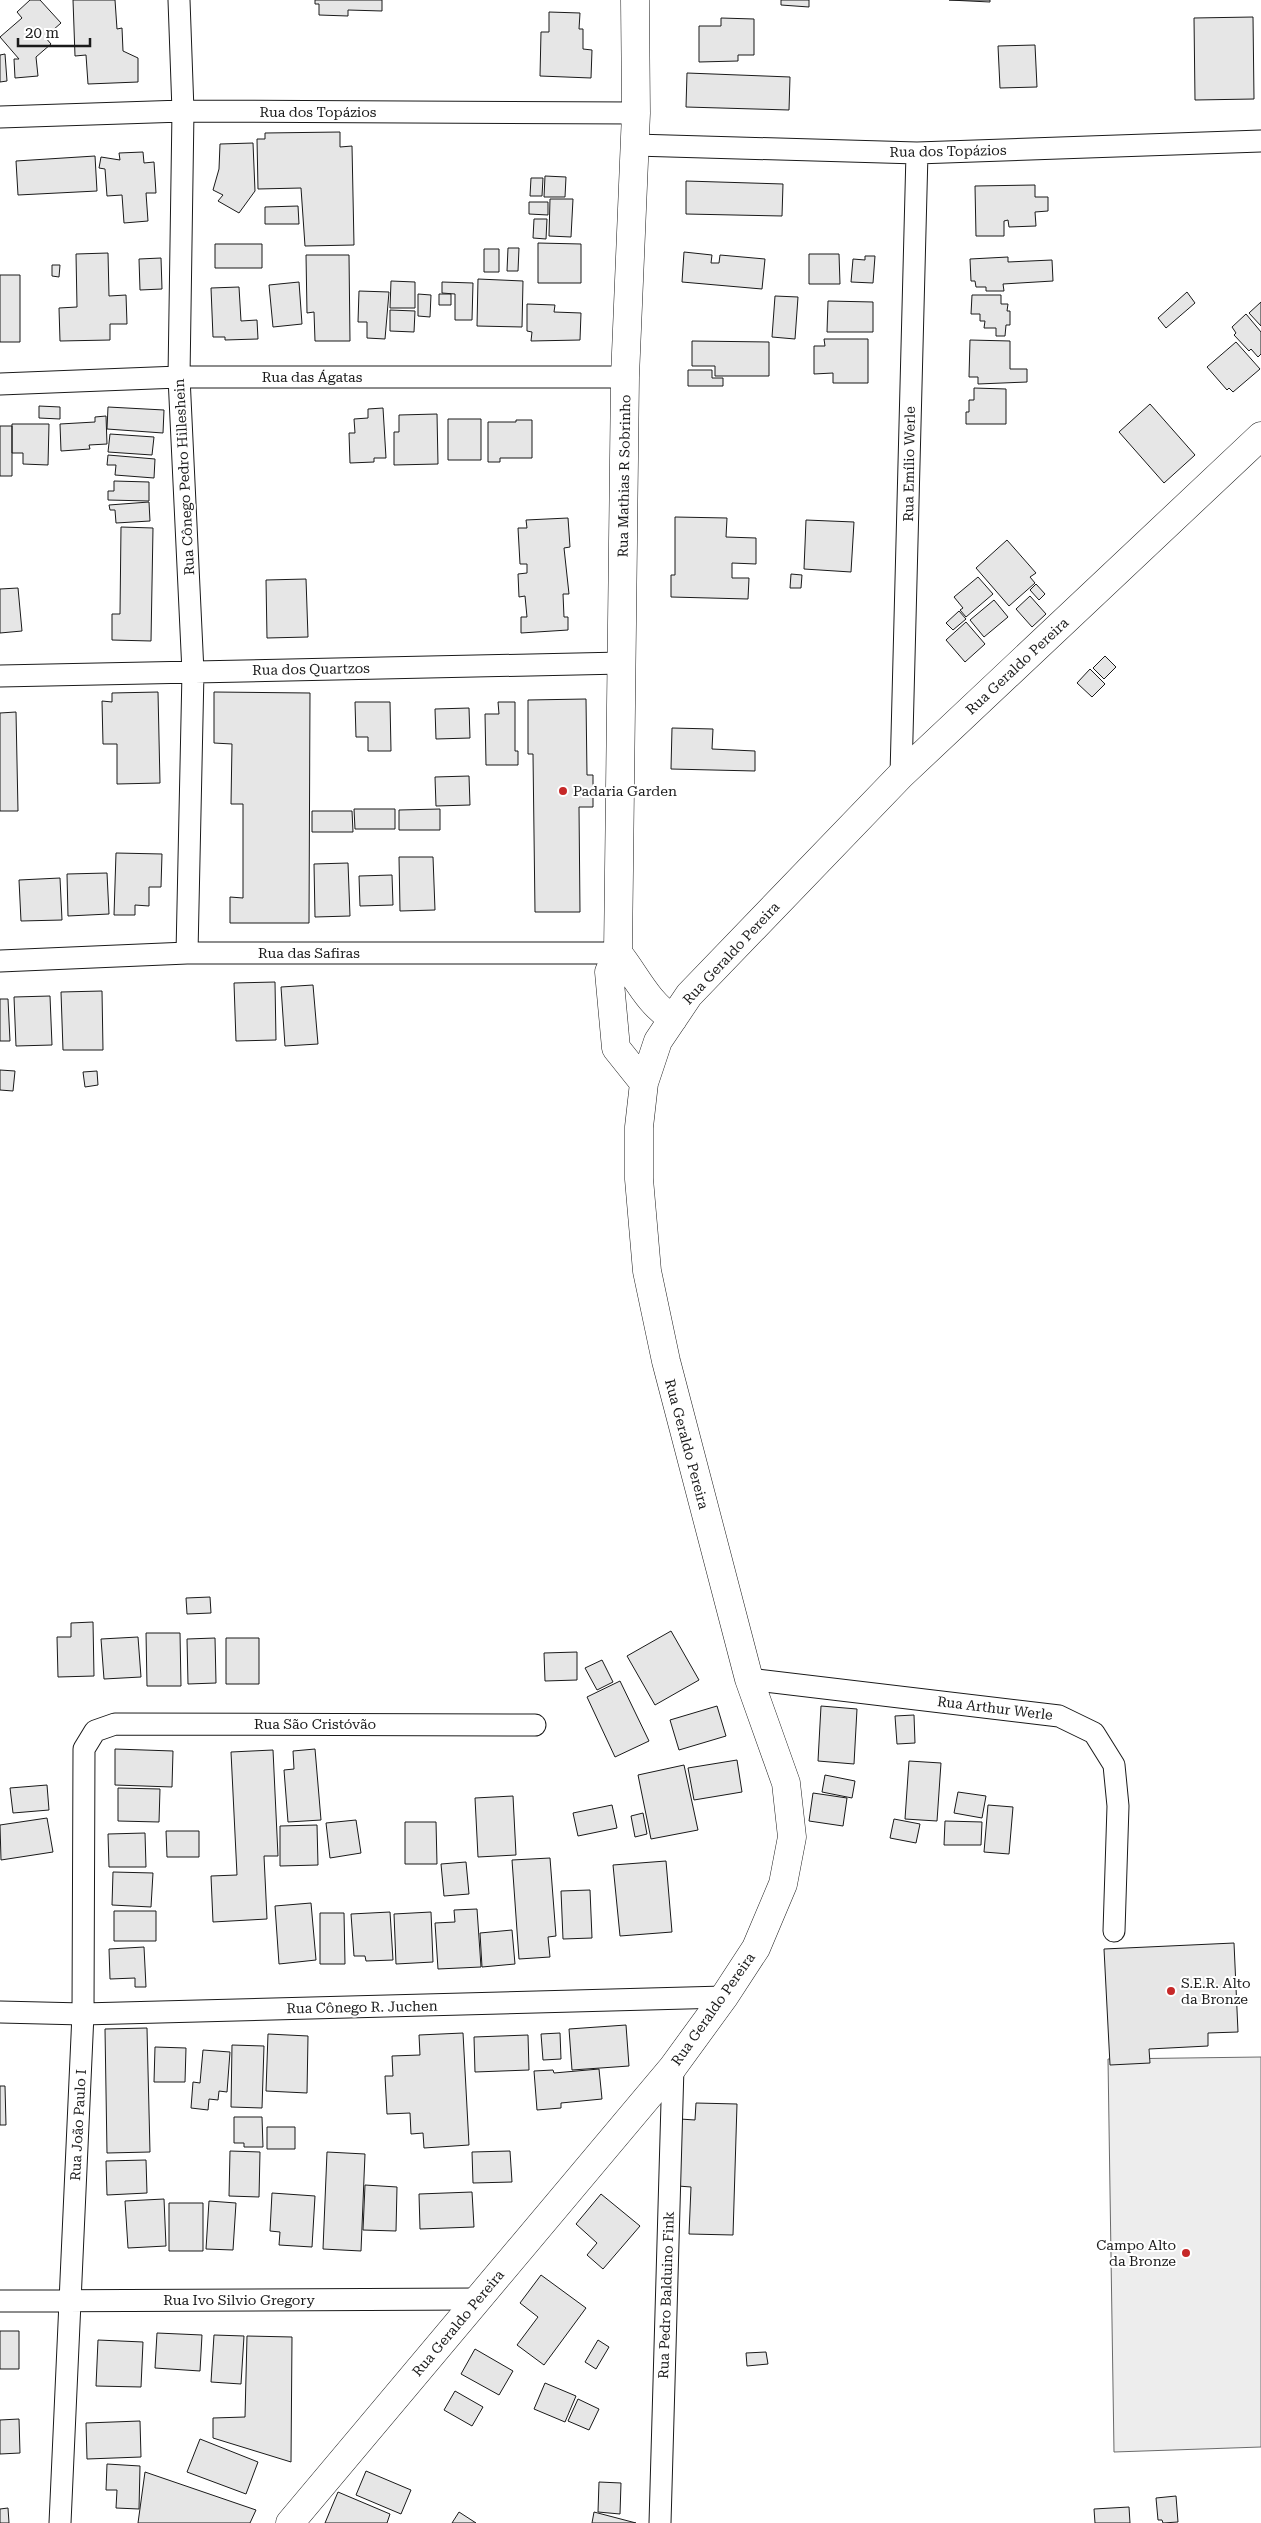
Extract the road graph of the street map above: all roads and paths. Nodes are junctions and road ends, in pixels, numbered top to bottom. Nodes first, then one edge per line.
1 (179, 0) edge
2 (635, 0) edge
3 (183, 111) junction
4 (636, 113) junction
5 (0, 117) edge
6 (1261, 141) edge
7 (635, 145) junction
8 (917, 153) junction
9 (179, 377) junction
10 (625, 377) junction
11 (0, 384) edge
12 (1261, 436) edge
13 (622, 663) junction
14 (193, 672) junction
15 (0, 676) edge
16 (901, 775) junction
17 (187, 953) junction
18 (618, 953) junction
19 (0, 960) edge
20 (673, 1019) junction
21 (644, 1083) junction
22 (749, 1679) junction
23 (536, 1724) dead end
24 (96, 1731) joint
25 (1114, 1931) dead end
26 (724, 1998) junction
27 (0, 2012) edge
28 (83, 2014) junction
29 (673, 2067) junction
30 (478, 2299) junction
31 (0, 2301) edge
32 (70, 2301) junction
33 (60, 2523) edge
34 (290, 2523) edge
35 (660, 2523) edge

1 - 3 street, Rua Cônego Pedro Hilleshein
2 - 4 main road, Rua Mathias R Sobrinho
3 - 4 street, Rua dos Topázios
3 - 5 street, Rua dos Topázios
3 - 9 street, Rua Cônego Pedro Hilleshein
4 - 7 main road, Rua Mathias R Sobrinho
6 - 8 street, Rua dos Topázios
7 - 8 street, Rua dos Topázios
7 - 10 main road, Rua Mathias R Sobrinho
8 - 16 street, Rua Emílio Werle
9 - 10 street, Rua das Ágatas
9 - 11 street, Rua das Ágatas
9 - 14 street, Rua Cônego Pedro Hilleshein
10 - 13 main road, Rua Mathias R Sobrinho
12 - 16 main road, Rua Geraldo Pereira
13 - 14 street, Rua dos Quartzos
13 - 18 main road, Rua Mathias R Sobrinho
14 - 15 street, Rua dos Quartzos
14 - 17 street, Rua Cônego Pedro Hilleshein
16 - 20 main road, Rua Geraldo Pereira
17 - 18 street, Rua das Safiras
17 - 19 street, Rua das Safiras
18 - 20 main road
18 - 21 main road, Rua Mathias R Sobrinho
20 - 21 main road, Rua Geraldo Pereira
21 - 22 main road, Rua Geraldo Pereira
22 - 25 street, Rua Arthur Werle
22 - 26 main road, Rua Geraldo Pereira
23 - 24 street, Rua São Cristóvão
24 - 28 street, Rua João Paulo I
26 - 28 street, Rua Cônego R. Juchen
26 - 29 main road, Rua Geraldo Pereira
27 - 28 street, Rua Cônego R. Juchen
28 - 32 street, Rua João Paulo I
29 - 30 main road, Rua Geraldo Pereira
29 - 35 street, Rua Pedro Balduino Fink
30 - 32 street, Rua Ivo Silvio Gregory
30 - 34 main road, Rua Geraldo Pereira
31 - 32 street, Rua Ivo Silvio Gregory
32 - 33 street, Rua João Paulo I

